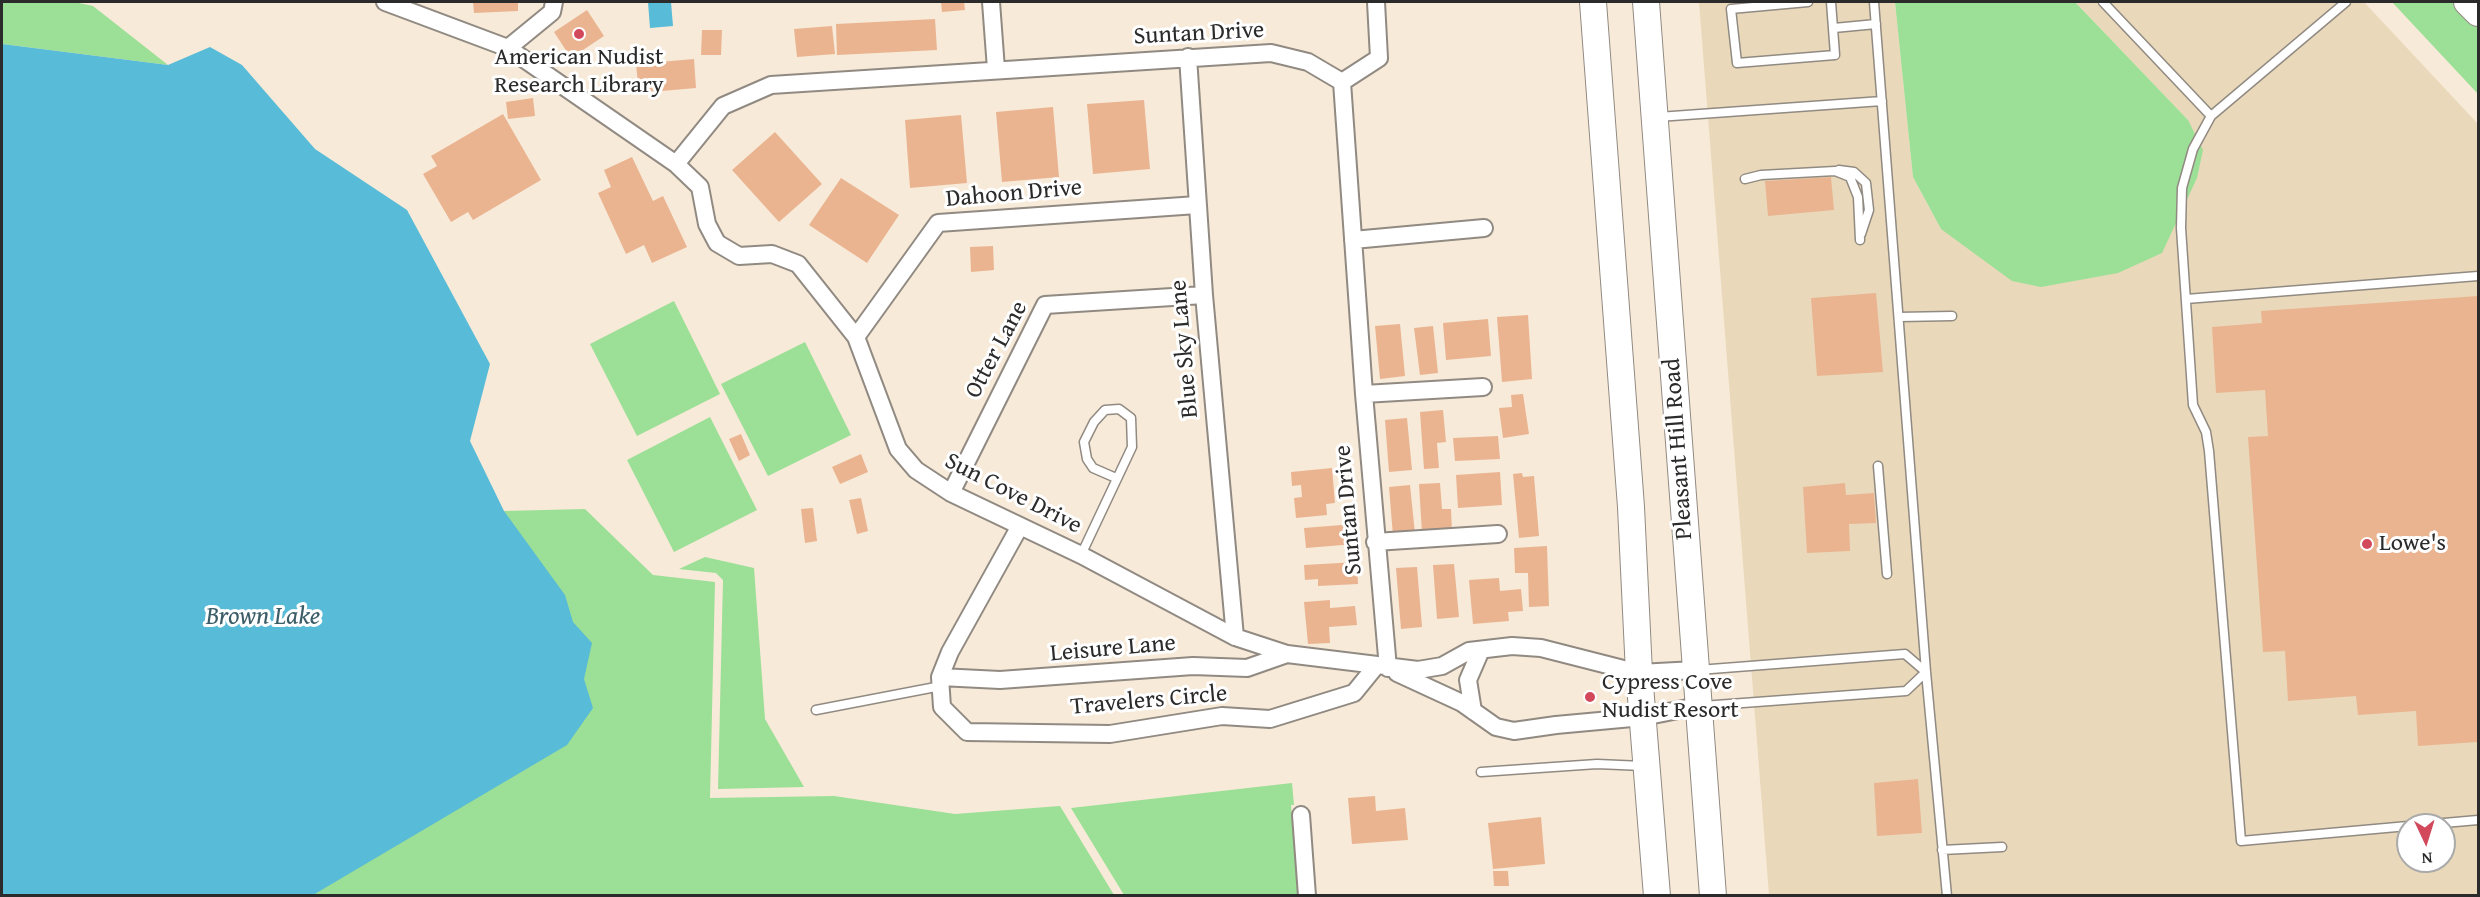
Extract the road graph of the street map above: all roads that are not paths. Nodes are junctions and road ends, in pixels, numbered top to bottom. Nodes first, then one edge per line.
1 (385, 2) edge
2 (554, 2) edge
3 (992, 2) edge
4 (1376, 2) edge
5 (1593, 2) edge
6 (1646, 2) edge
7 (1808, 2) edge
8 (1831, 2) edge
9 (1874, 2) edge
10 (2103, 2) edge
11 (2346, 2) edge
12 (2466, 2) edge
13 (2478, 13) edge
14 (1876, 24) junction
15 (1834, 28) junction
16 (508, 48) junction
17 (1188, 57) junction
18 (996, 69) junction
19 (1342, 82) junction
20 (1882, 101) junction
21 (2211, 116) junction
22 (1654, 118) junction
23 (676, 164) junction
24 (1745, 179) dead end
25 (1197, 205) junction
26 (1484, 228) dead end
27 (1353, 240) junction
28 (1860, 240) dead end
29 (2478, 276) edge
30 (1204, 295) junction
31 (2186, 299) junction
32 (1952, 316) dead end
33 (1899, 317) junction
34 (856, 337) junction
35 (1483, 387) dead end
36 (1364, 394) junction
37 (1878, 466) dead end
38 (1116, 478) junction
39 (951, 493) junction
40 (1020, 526) junction
41 (1498, 534) dead end
42 (1375, 542) junction
43 (1082, 555) junction
44 (1887, 574) dead end
45 (1235, 637) junction
46 (1481, 650) junction
47 (1287, 654) junction
48 (1382, 667) junction
49 (1695, 670) junction
50 (1926, 672) junction
51 (1639, 673) junction
52 (940, 681) junction
53 (1698, 706) junction
54 (816, 710) dead end
55 (1473, 711) junction
56 (1643, 717) junction
57 (1647, 766) junction
58 (1481, 772) dead end
59 (1301, 815) dead end
60 (2478, 820) edge
61 (2456, 822) edge
62 (2396, 827) edge
63 (2002, 847) dead end
64 (1942, 850) junction
65 (1307, 896) edge
66 (1657, 896) edge
67 (1713, 896) edge
68 (1947, 896) edge

1 - 16 street, Sun Cove Drive
2 - 16 street
3 - 18 street
4 - 19 street
5 - 51 main road
6 - 22 main road, Pleasant Hill Road
7 - 15 lane
8 - 15 lane
9 - 14 lane
10 - 21 lane
11 - 21 lane
12 - 13 main road
14 - 15 lane
14 - 20 lane
16 - 23 street, Sun Cove Drive
17 - 18 street, Suntan Drive
17 - 19 street, Suntan Drive
17 - 25 street, Blue Sky Lane
18 - 23 street, Suntan Drive
19 - 27 street, Suntan Drive
20 - 22 lane
20 - 33 lane
21 - 31 lane
22 - 49 main road, Pleasant Hill Road
23 - 34 street, Sun Cove Drive
24 - 28 lane
25 - 30 street, Blue Sky Lane
25 - 34 street, Dahoon Drive
26 - 27 street
27 - 36 street, Suntan Drive
29 - 31 lane
30 - 39 street, Otter Lane
30 - 45 street, Blue Sky Lane
31 - 62 lane
32 - 33 lane
33 - 50 lane
34 - 39 street, Sun Cove Drive
35 - 36 street
36 - 42 street, Suntan Drive
37 - 44 lane
38 - 38 lane
38 - 43 lane
39 - 40 street, Sun Cove Drive
40 - 43 street, Sun Cove Drive
40 - 52 street
41 - 42 street
42 - 48 street, Suntan Drive
43 - 45 street, Sun Cove Drive
45 - 47 street, Sun Cove Drive
46 - 48 street, Sun Cove Drive
46 - 51 street, Sun Cove Drive
46 - 55 street
47 - 48 street, Sun Cove Drive
47 - 52 street, Leisure Lane
48 - 52 street, Travelers Circle
48 - 55 street, Sun Cove Drive
49 - 50 lane
49 - 51 street, Sun Cove Drive
49 - 53 main road, Pleasant Hill Road
50 - 53 lane
50 - 64 lane
51 - 56 main road
52 - 54 lane
53 - 56 street, Sun Cove Drive
53 - 67 main road, Pleasant Hill Road
55 - 56 street, Sun Cove Drive
56 - 57 main road
57 - 58 lane
57 - 66 main road
59 - 65 street
60 - 61 lane
63 - 64 lane
64 - 68 lane

